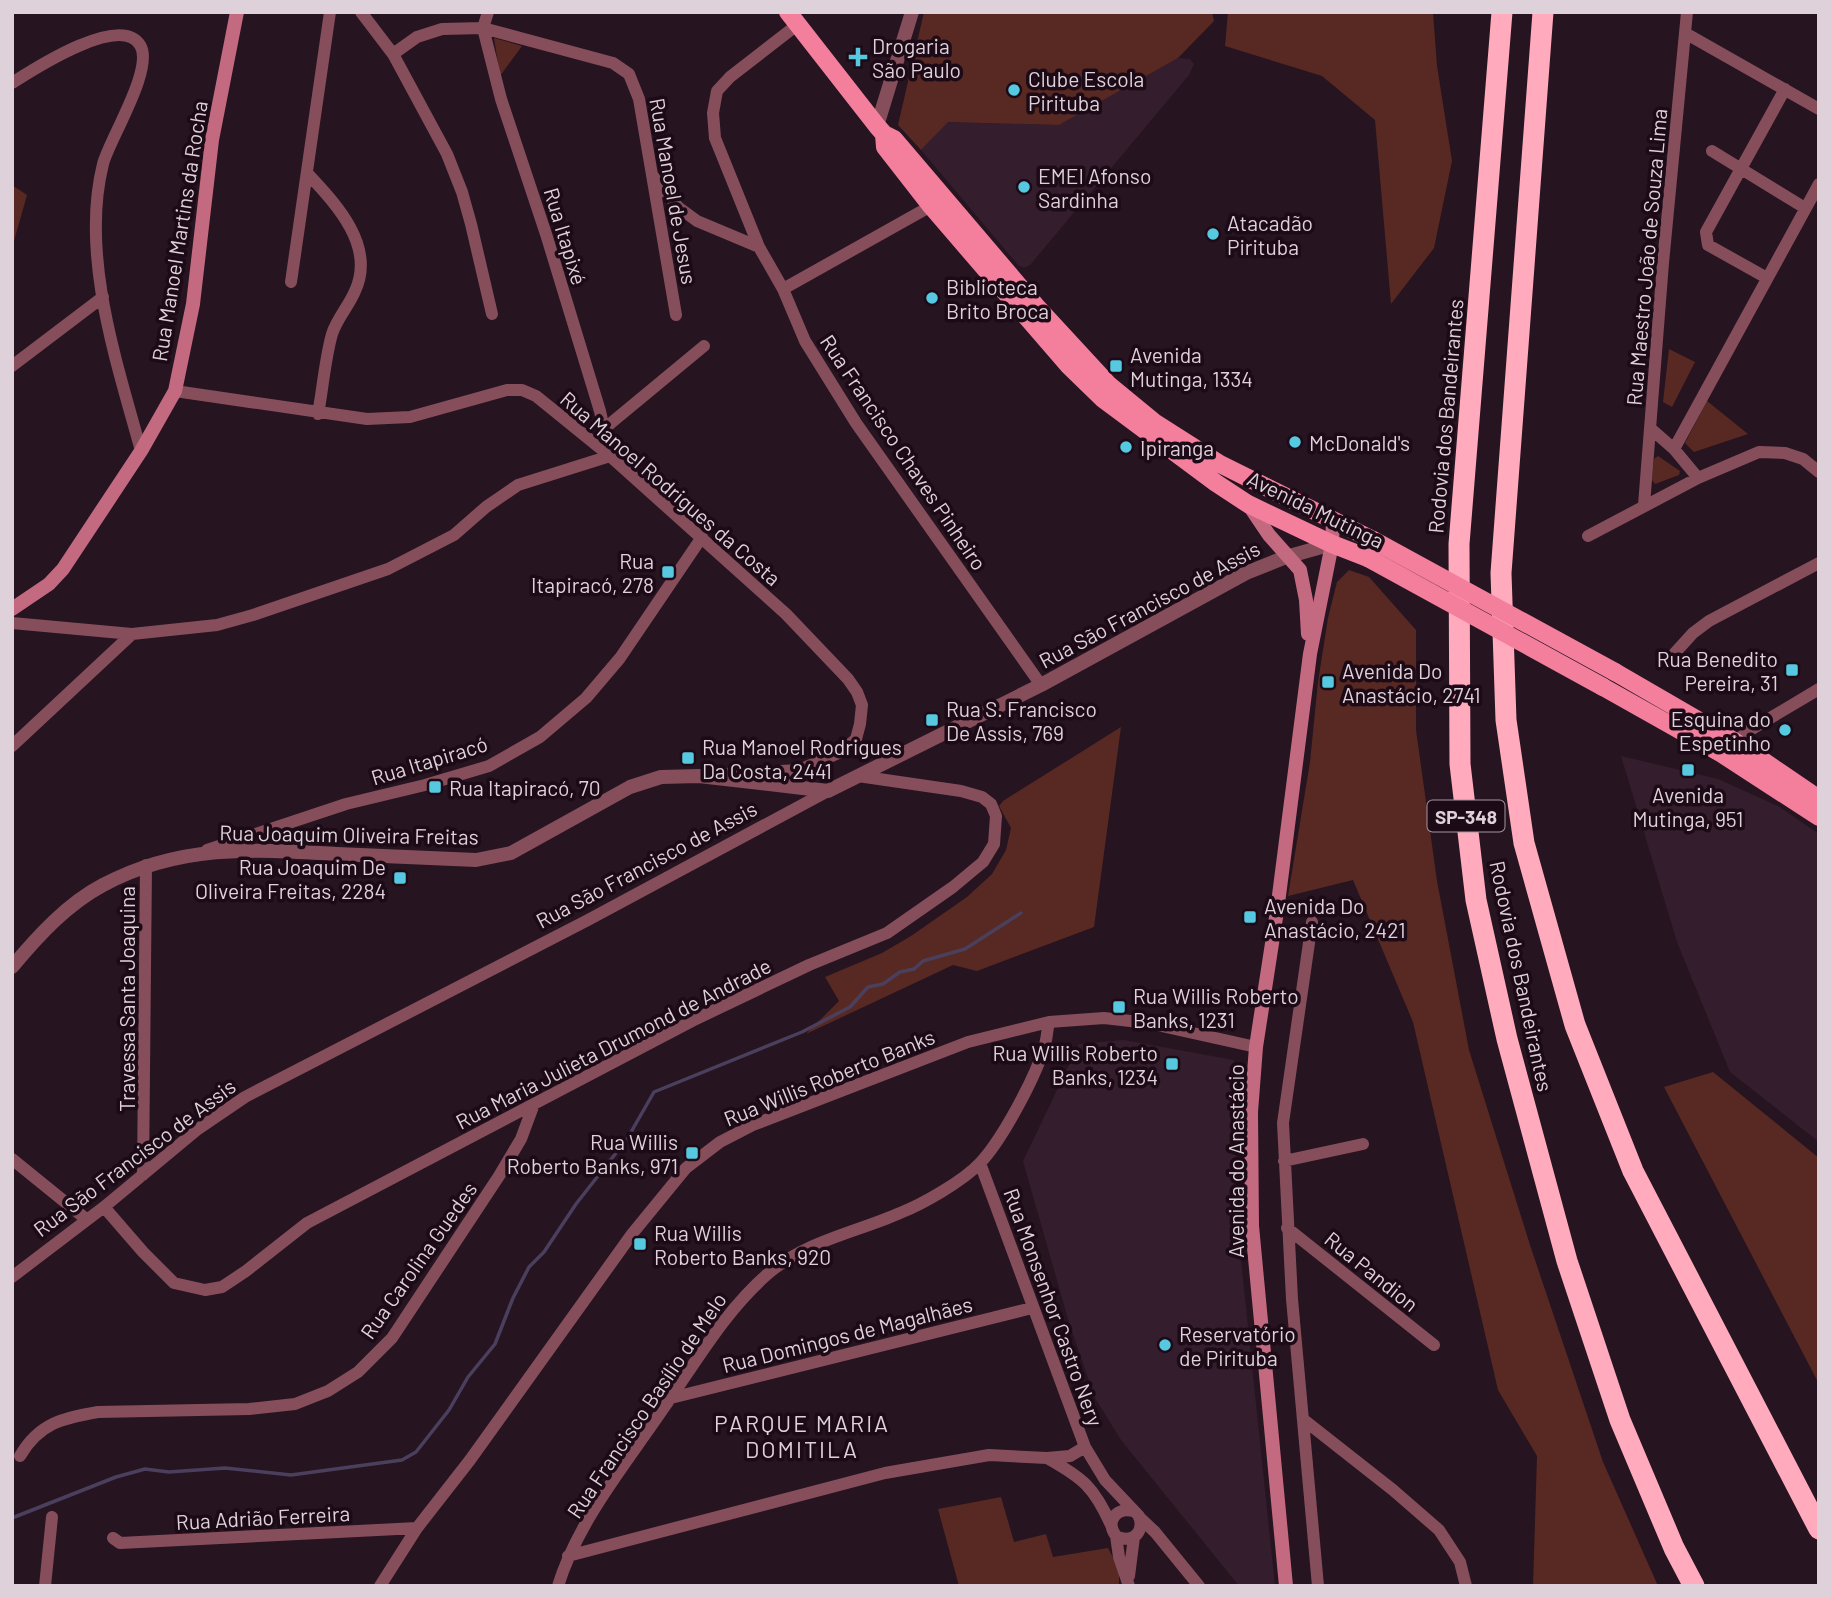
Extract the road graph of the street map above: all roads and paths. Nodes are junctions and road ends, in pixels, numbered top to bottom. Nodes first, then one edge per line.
1 (237, 12) edge
2 (330, 12) edge
3 (361, 12) edge
4 (488, 12) edge
5 (912, 12) edge
6 (1502, 12) edge
7 (1543, 12) edge
8 (1687, 12) edge
9 (793, 19) edge
10 (483, 28) junction
11 (1685, 33) junction
12 (393, 54) junction
13 (12, 83) edge
14 (1785, 89) junction
15 (1819, 109) edge
16 (880, 130) junction
17 (1712, 150) dead end
18 (1741, 167) junction
19 (308, 174) junction
20 (653, 176) junction
21 (1819, 184) edge
22 (931, 206) junction
23 (1805, 208) junction
24 (760, 247) junction
25 (1767, 278) junction
26 (291, 282) dead end
27 (783, 289) junction
28 (103, 296) junction
29 (492, 314) dead end
30 (676, 315) dead end
31 (704, 346) dead end
32 (12, 366) edge
33 (175, 391) junction
34 (318, 414) junction
35 (605, 428) junction
36 (1650, 429) junction
37 (1674, 449) junction
38 (141, 451) junction
39 (610, 456) junction
40 (1819, 472) edge
41 (1698, 478) junction
42 (1248, 504) junction
43 (1298, 504) junction
44 (1644, 505) junction
45 (1334, 521) junction
46 (1588, 536) dead end
47 (702, 537) junction
48 (1332, 544) junction
49 (1286, 556) junction
50 (1819, 563) edge
51 (13, 607) edge
52 (12, 623) edge
53 (132, 634) junction
54 (1310, 654) junction
55 (1674, 655) dead end
56 (1041, 685) junction
57 (1819, 689) edge
58 (12, 746) edge
59 (1728, 748) junction
60 (699, 776) junction
61 (858, 776) junction
62 (828, 791) junction
63 (1819, 799) edge
64 (1819, 817) edge
65 (199, 853) junction
66 (146, 865) junction
67 (1312, 922) dead end
68 (12, 967) edge
69 (1049, 1022) junction
70 (1256, 1047) junction
71 (534, 1104) junction
72 (1363, 1144) dead end
73 (12, 1159) edge
74 (1284, 1161) junction
75 (980, 1163) junction
76 (143, 1175) junction
77 (104, 1207) junction
78 (86, 1219) junction
79 (1287, 1227) junction
80 (12, 1277) edge
81 (1032, 1308) junction
82 (1434, 1345) dead end
83 (671, 1398) junction
84 (1304, 1420) junction
85 (1085, 1447) junction
86 (20, 1456) dead end
87 (1047, 1458) junction
88 (1093, 1463) junction
89 (1090, 1487) junction
90 (1136, 1514) junction
91 (52, 1517) dead end
92 (416, 1528) junction
93 (1819, 1529) edge
94 (1113, 1531) junction
95 (1135, 1536) junction
96 (113, 1538) dead end
97 (1167, 1549) junction
98 (568, 1556) junction
99 (1129, 1585) edge
100 (45, 1586) edge
101 (380, 1586) edge
102 (558, 1586) edge
103 (1199, 1586) edge
104 (1286, 1586) edge
105 (1318, 1586) edge
106 (1466, 1586) edge
107 (1694, 1586) edge

1 - 33 main road, Rua Manoel Martins da Rocha
2 - 19 street
3 - 12 street
4 - 10 street
5 - 16 street
6 - 107 highway, Rodovia dos Bandeirantes / SP-348
7 - 93 highway, Rodovia dos Bandeirantes / SP-348
8 - 11 street, Rua Maestro João de Souza Lima
9 - 16 main road, Avenida Mutinga
9 - 24 street, Rua Francisco Chaves Pinheiro
10 - 12 street, Rua Manoel de Jesus
10 - 20 street, Rua Manoel de Jesus
10 - 35 street, Rua Itapixé
11 - 14 street
11 - 36 street, Rua Maestro João de Souza Lima
12 - 29 street
13 - 28 street
14 - 15 street
14 - 18 street
16 - 22 main road, Avenida Mutinga
16 - 43 main road, Avenida Mutinga
17 - 18 street
18 - 23 street
18 - 25 street
19 - 26 street
19 - 34 street
20 - 24 street
20 - 30 street, Rua Manoel de Jesus
21 - 23 street
22 - 27 street
22 - 42 main road, Avenida Mutinga
23 - 25 street
24 - 27 street, Rua Francisco Chaves Pinheiro
25 - 37 street
27 - 56 street, Rua Francisco Chaves Pinheiro
28 - 32 street
28 - 38 street
31 - 35 street
33 - 34 street, Rua Manoel Rodrigues da Costa
33 - 38 main road, Rua Manoel Martins da Rocha
34 - 39 street, Rua Manoel Rodrigues da Costa
35 - 39 street, Rua Itapixé
36 - 37 street
36 - 44 street, Rua Maestro João de Souza Lima
37 - 41 street
38 - 51 main road, Rua Manoel Martins da Rocha
39 - 47 street, Rua Manoel Rodrigues da Costa
39 - 53 street
40 - 41 street
41 - 44 street
42 - 43 main road
42 - 48 main road, Avenida Mutinga
42 - 49 main road, Avenida do Anastácio
43 - 45 main road, Avenida Mutinga
44 - 46 street
45 - 48 main road, Avenida do Anastácio
45 - 59 main road, Avenida Mutinga, bridge
47 - 60 street, Rua Manoel Rodrigues da Costa
47 - 65 street, Rua Itapiracó
48 - 49 street, Rua São Francisco de Assis
48 - 54 main road, Avenida do Anastácio
48 - 59 main road, Avenida Mutinga, bridge
49 - 54 main road, Avenida do Anastácio
49 - 56 street, Rua São Francisco de Assis
50 - 55 street
52 - 53 street
53 - 58 street
54 - 70 main road, Avenida do Anastácio
56 - 61 street, Rua São Francisco de Assis
57 - 59 street
59 - 63 main road, Avenida Mutinga
59 - 64 main road, Avenida Mutinga
60 - 62 street, Rua Joaquim Oliveira Freitas
60 - 65 street, Rua Joaquim Oliveira Freitas
61 - 62 street, Rua São Francisco de Assis
61 - 71 street, Rua Maria Julieta Drumond de Andrade
62 - 76 street, Rua São Francisco de Assis
65 - 66 street, Rua Joaquim Oliveira Freitas
66 - 68 street, Rua Joaquim Oliveira Freitas
66 - 76 street, Travessa Santa Joaquina
67 - 74 street
69 - 70 street, Rua Willis Roberto Banks
69 - 75 street, Rua Francisco Basílio de Melo
69 - 92 street, Rua Willis Roberto Banks
70 - 104 main road, Avenida do Anastácio
71 - 77 street, Rua Maria Julieta Drumond de Andrade
71 - 86 street, Rua Carolina Guedes
72 - 74 street
73 - 78 street
74 - 79 street
75 - 81 street, Rua Monsenhor Castro Nery
75 - 83 street, Rua Francisco Basílio de Melo
76 - 77 street, Rua São Francisco de Assis
77 - 78 street, Rua São Francisco de Assis
78 - 80 street, Rua São Francisco de Assis
79 - 82 street, Rua Pandion
79 - 84 street
81 - 83 street, Rua Domingos de Magalhães
81 - 85 street, Rua Monsenhor Castro Nery
83 - 98 street, Rua Francisco Basílio de Melo
84 - 105 street
84 - 106 street
85 - 87 street
85 - 88 street, Rua Monsenhor Castro Nery
87 - 89 street
87 - 98 street
88 - 89 street
88 - 90 street, Rua Monsenhor Castro Nery
89 - 94 street
90 - 94 street
90 - 95 street
90 - 97 street, Rua Monsenhor Castro Nery
91 - 100 street
92 - 96 street, Rua Adrião Ferreira
92 - 101 street, Rua Willis Roberto Banks
94 - 95 street
94 - 99 street
95 - 97 street
95 - 99 street
97 - 103 street, Rua Monsenhor Castro Nery
98 - 102 street, Rua Francisco Basílio de Melo

